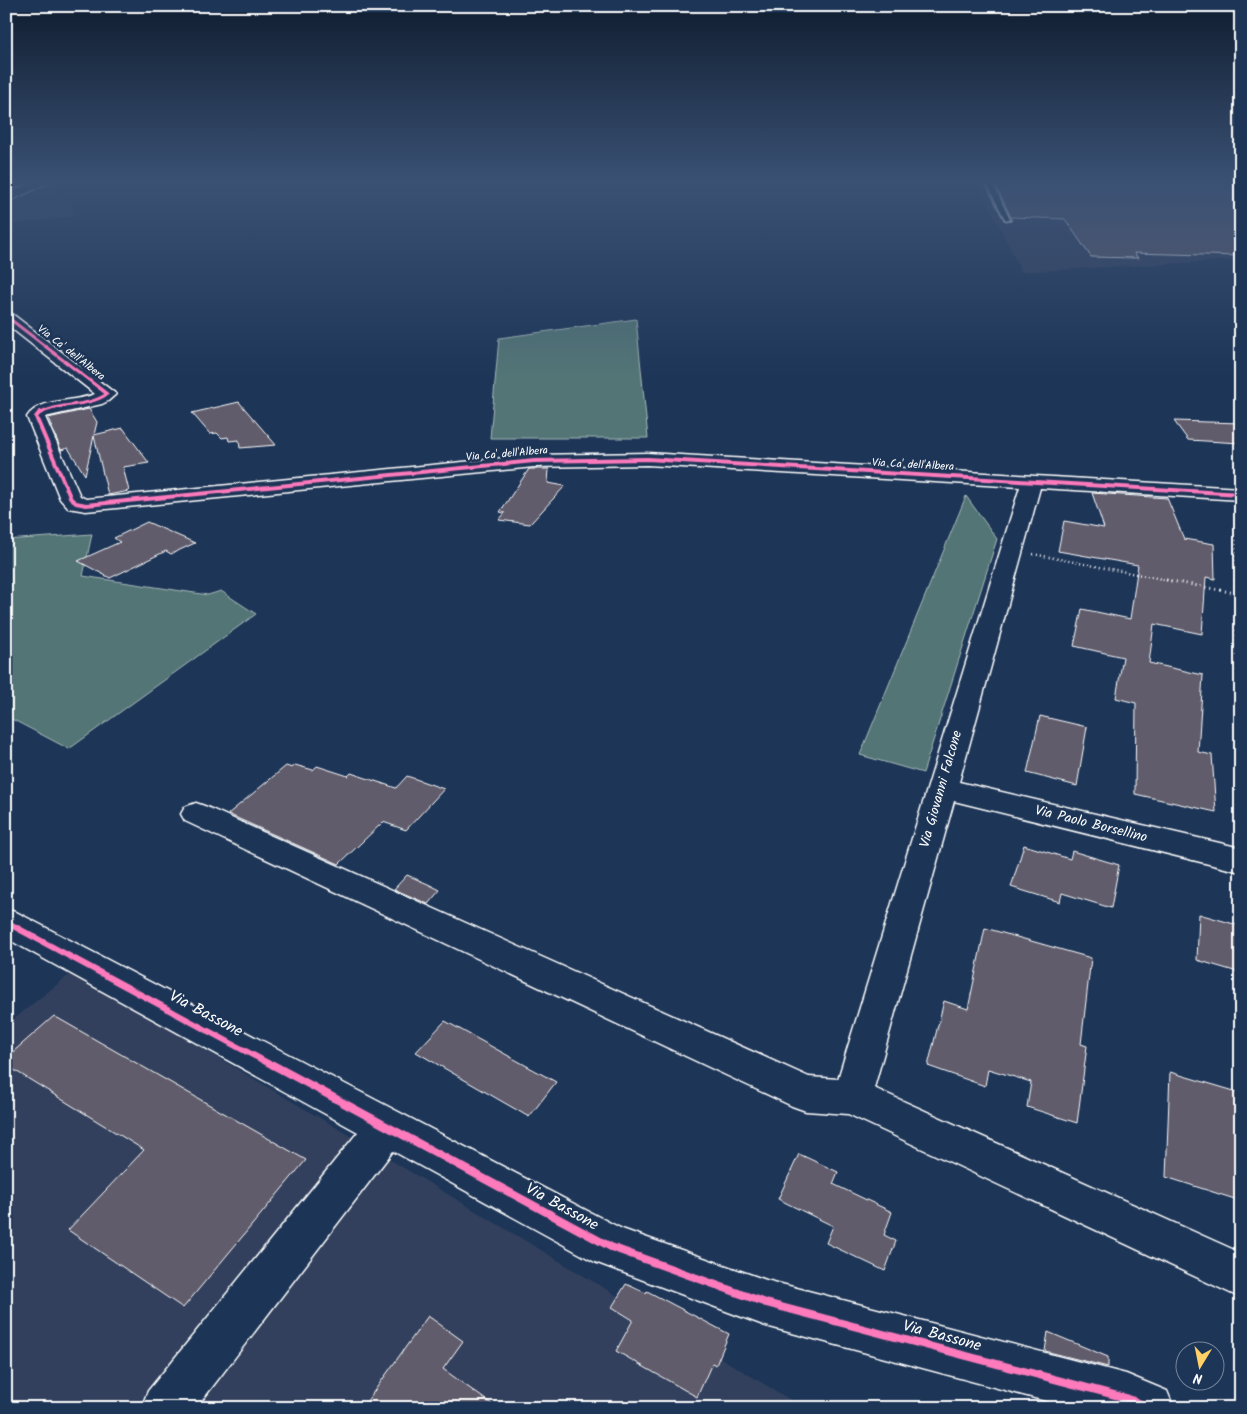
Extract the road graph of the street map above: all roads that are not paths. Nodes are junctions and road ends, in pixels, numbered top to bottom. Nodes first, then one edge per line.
1 (6, 316) edge
2 (30, 334) junction
3 (6, 339) edge
4 (1032, 481) junction
5 (1241, 494) edge
6 (942, 788) junction
7 (196, 814) dead end
8 (1241, 860) edge
9 (6, 922) edge
10 (852, 1097) junction
11 (388, 1126) junction
12 (1241, 1276) edge
13 (165, 1408) edge
14 (1150, 1408) edge

1 - 2 street, Via Ca' dell'Albera
2 - 3 street, Via Ca' dell'Albera
2 - 4 street, Via Ca' dell'Albera
4 - 5 street, Via Ca' dell'Albera
4 - 6 street, Via Giovanni Falcone
6 - 8 street, Via Paolo Borsellino
6 - 10 street, Via Giovanni Falcone
7 - 10 street
9 - 11 street, Via Bassone
10 - 12 street
11 - 13 street
11 - 14 street, Via Bassone

